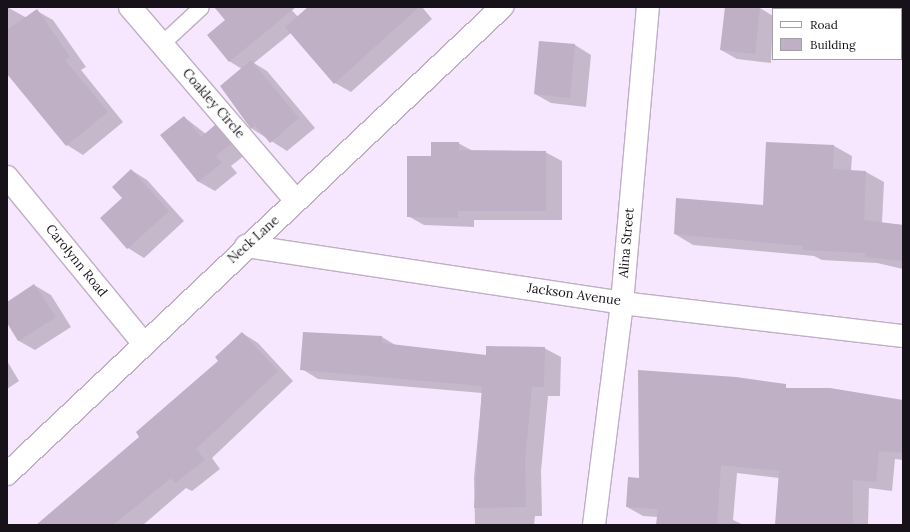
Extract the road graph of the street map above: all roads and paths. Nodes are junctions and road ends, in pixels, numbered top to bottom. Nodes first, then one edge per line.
1 (130, 7) edge
2 (201, 7) edge
3 (502, 7) edge
4 (648, 7) edge
5 (161, 44) junction
6 (7, 177) edge
7 (296, 201) junction
8 (246, 246) junction
9 (622, 303) junction
10 (903, 336) edge
11 (144, 344) junction
12 (7, 474) edge
13 (594, 525) edge

1 - 5 street, Coakley Circle
2 - 5 lane
3 - 7 street, Neck Lane
4 - 9 street, Alina Street
5 - 7 street, Coakley Circle
6 - 11 street, Carolynn Road
7 - 8 street, Neck Lane
8 - 9 street, Jackson Avenue
8 - 11 street, Neck Lane
9 - 10 street, Jackson Avenue
9 - 13 street, Alina Street
11 - 12 street, Neck Lane

